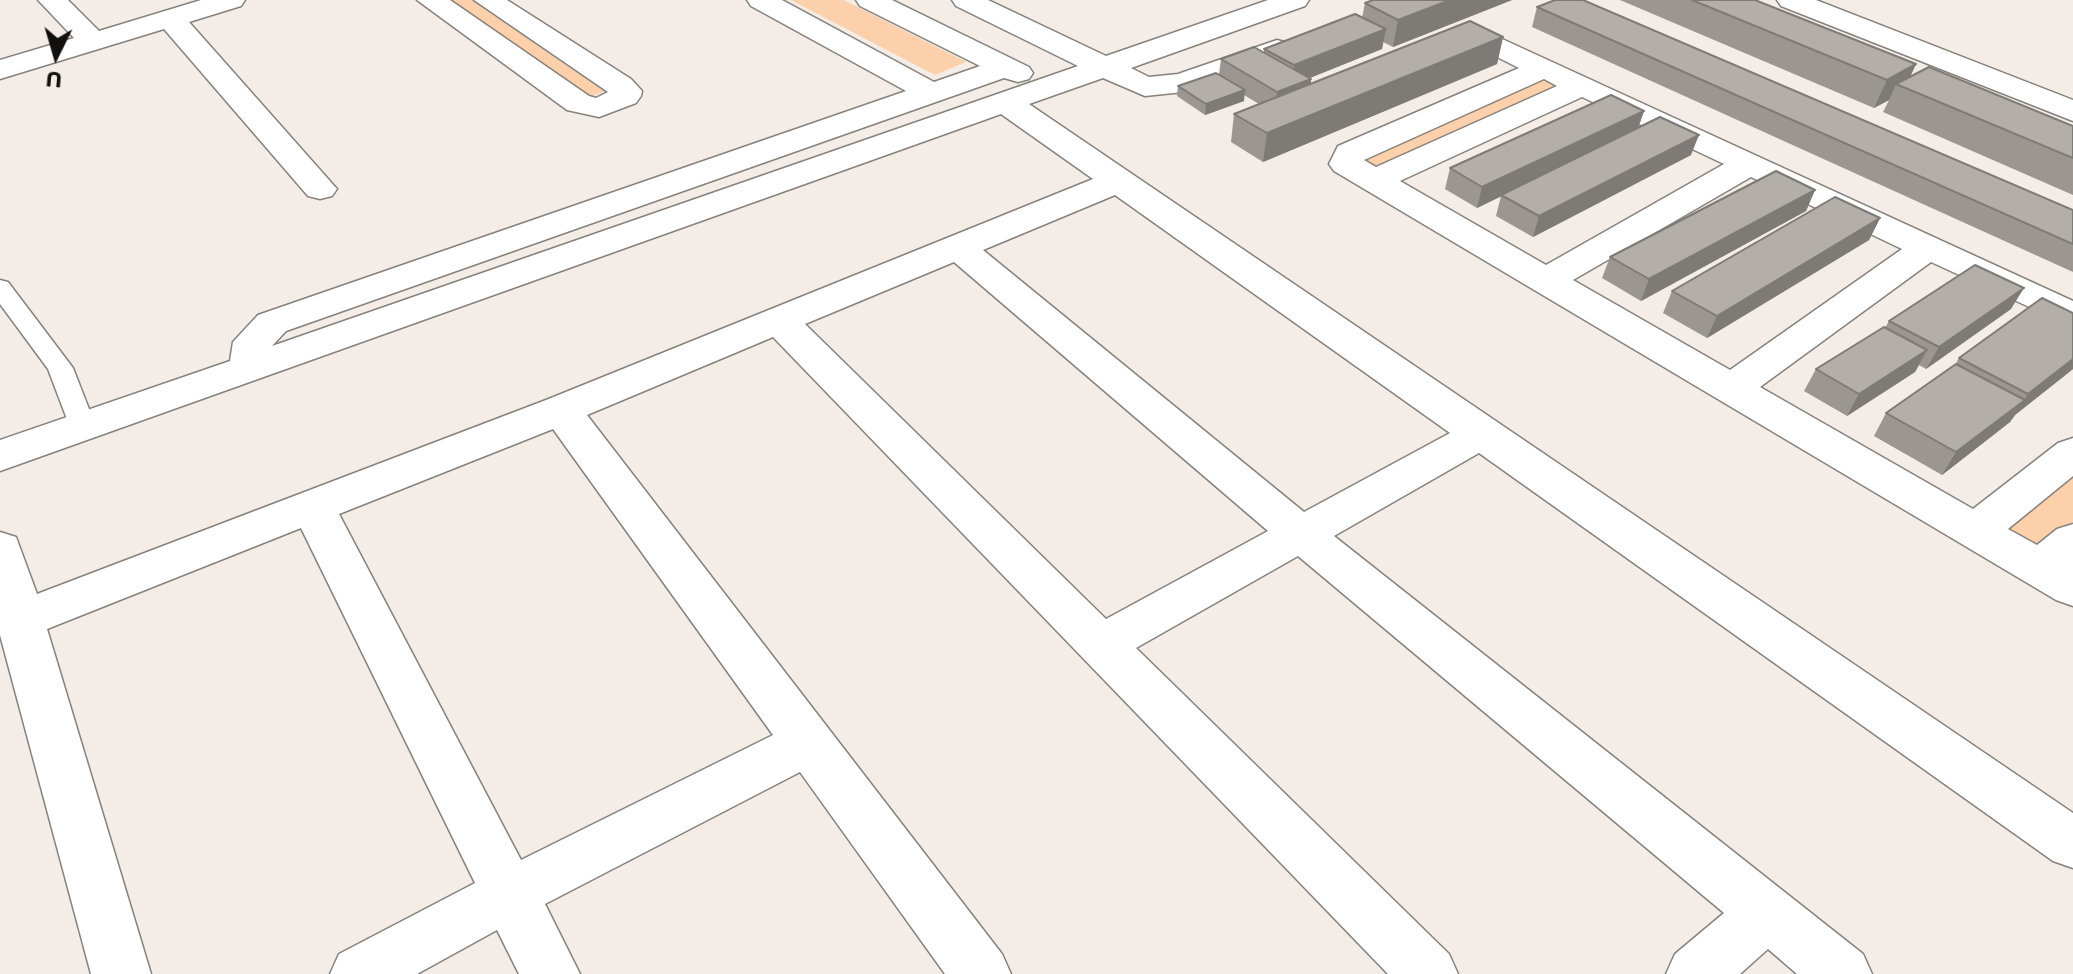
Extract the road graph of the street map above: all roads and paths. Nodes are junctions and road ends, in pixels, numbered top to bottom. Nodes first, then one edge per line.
1 (52, 0) edge
2 (231, 0) edge
3 (431, 0) edge
4 (488, 0) edge
5 (761, 0) edge
6 (870, 0) edge
7 (966, 0) edge
8 (1791, 0) edge
9 (1852, 0) edge
10 (1266, 4) edge
11 (170, 18) junction
12 (93, 41) junction
13 (1297, 41) edge
14 (1489, 42) edge
15 (1108, 66) junction
16 (1544, 68) junction
17 (0, 70) edge
18 (1006, 85) junction
19 (2073, 85) edge
20 (1582, 86) junction
21 (930, 92) junction
22 (2073, 111) edge
23 (1751, 163) junction
24 (1119, 181) junction
25 (1373, 181) junction
26 (320, 189) dead end
27 (958, 247) junction
28 (1929, 247) junction
29 (1548, 279) junction
30 (0, 287) edge
31 (2073, 315) edge
32 (779, 321) junction
33 (248, 369) junction
34 (1730, 389) junction
35 (561, 410) junction
36 (83, 427) junction
37 (1482, 433) junction
38 (2073, 453) edge
39 (0, 456) edge
40 (313, 507) junction
41 (1976, 531) junction
42 (1301, 534) junction
43 (0, 549) edge
44 (2062, 565) edge
45 (18, 621) junction
46 (1100, 645) junction
47 (809, 742) junction
48 (2073, 844) edge
49 (509, 894) junction
50 (1767, 913) junction
51 (121, 974) edge
52 (360, 974) edge
53 (550, 974) edge
54 (981, 974) edge
55 (1428, 974) edge
56 (1696, 974) edge
57 (1842, 974) edge

1 - 12 street
2 - 11 street
3 - 4 street
5 - 21 street
6 - 18 street
7 - 15 street
8 - 22 street
9 - 19 street
10 - 15 street
11 - 12 street
11 - 26 street
12 - 17 street
13 - 15 street
14 - 16 street
15 - 18 street
16 - 20 street
16 - 25 street
18 - 21 street
18 - 24 street
18 - 33 street
20 - 23 street
20 - 25 street
21 - 33 street
23 - 28 street
23 - 29 street
24 - 27 street
24 - 37 street
25 - 29 street
27 - 32 street
27 - 42 street
28 - 31 street
28 - 34 street
29 - 34 street
30 - 36 lane
32 - 35 street
32 - 46 street
33 - 36 street
34 - 41 street
35 - 40 street
35 - 47 street
36 - 39 street
37 - 42 street
37 - 48 street
38 - 41 street
40 - 45 street
40 - 49 street
41 - 44 street
42 - 46 street
42 - 50 street
43 - 45 street
45 - 51 street
46 - 55 street
47 - 49 street
47 - 54 street
49 - 52 street
49 - 53 street
50 - 56 street
50 - 57 street

